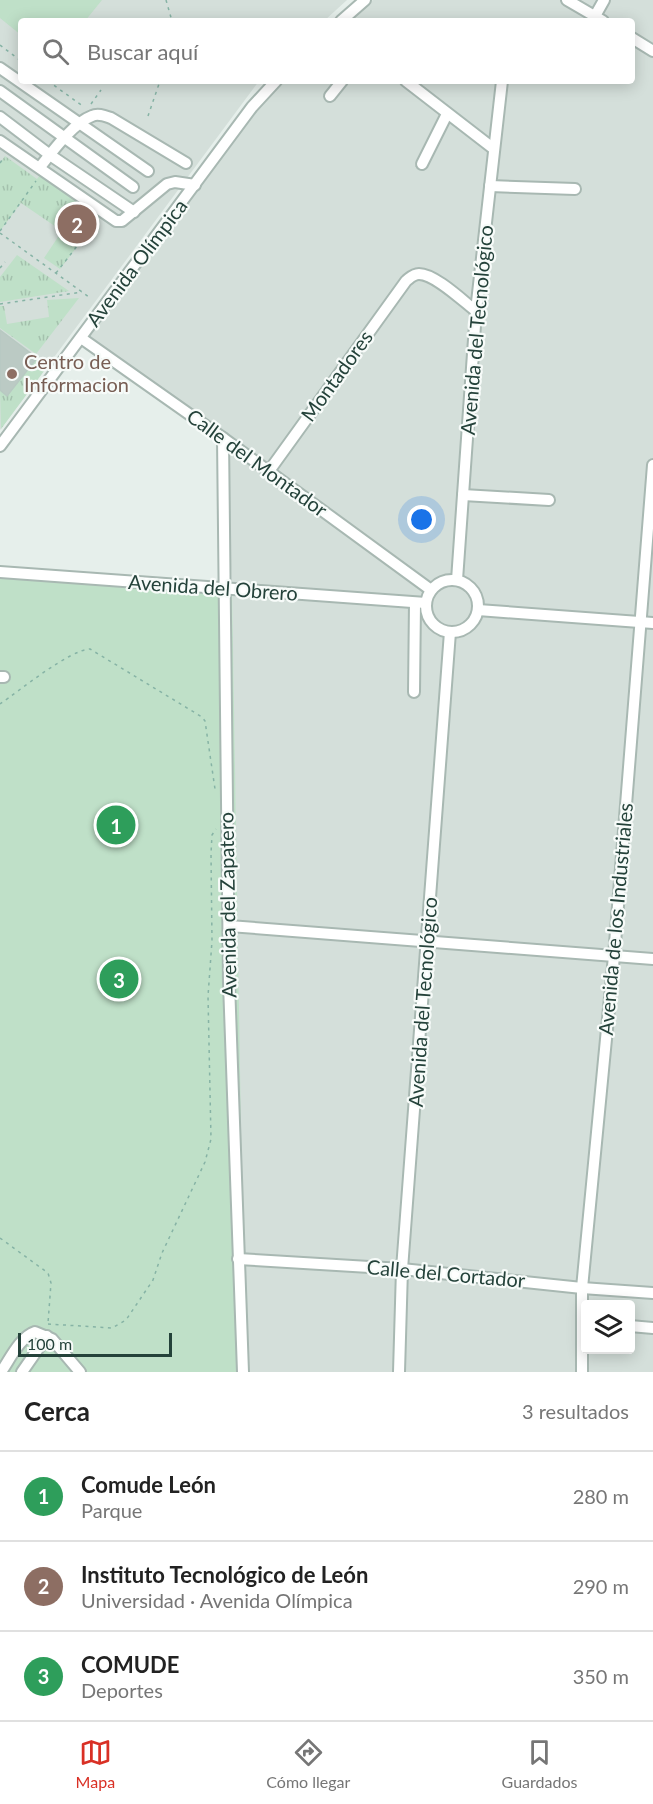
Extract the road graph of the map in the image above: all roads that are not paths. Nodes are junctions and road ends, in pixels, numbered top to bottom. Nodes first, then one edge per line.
1 (365, 0) edge
2 (567, 0) edge
3 (604, 0) edge
4 (344, 18) edge
5 (597, 18) edge
6 (599, 18) edge
7 (635, 40) edge
8 (653, 51) edge
9 (0, 68) edge
10 (18, 80) edge
11 (24, 84) edge
12 (273, 84) edge
13 (340, 84) edge
14 (410, 84) edge
15 (502, 84) edge
16 (0, 91) edge
17 (330, 96) dead end
18 (447, 114) junction
19 (0, 117) edge
20 (81, 123) junction
21 (65, 138) junction
22 (0, 141) edge
23 (494, 149) junction
24 (50, 155) junction
25 (186, 163) dead end
26 (422, 164) dead end
27 (40, 167) junction
28 (148, 171) dead end
29 (195, 185) junction
30 (490, 186) junction
31 (133, 187) dead end
32 (576, 189) dead end
33 (134, 212) junction
34 (476, 310) junction
35 (81, 338) junction
36 (223, 438) junction
37 (0, 446) edge
38 (653, 465) edge
39 (268, 471) junction
40 (463, 495) junction
41 (549, 500) dead end
42 (0, 572) edge
43 (457, 580) junction
44 (225, 589) junction
45 (431, 590) junction
46 (420, 603) junction
47 (478, 610) junction
48 (640, 622) junction
49 (653, 623) edge
50 (450, 632) junction
51 (414, 692) dead end
52 (229, 926) junction
53 (428, 940) junction
54 (614, 956) junction
55 (653, 959) edge
56 (238, 1259) junction
57 (402, 1269) junction
58 (582, 1288) junction
59 (653, 1293) edge
60 (583, 1300) edge
61 (635, 1326) edge
62 (653, 1328) edge
63 (47, 1336) junction
64 (583, 1354) edge
65 (1, 1372) edge
66 (22, 1372) edge
67 (80, 1372) edge
68 (243, 1372) edge
69 (399, 1372) edge
70 (582, 1372) edge

1 - 4 street
2 - 5 street
3 - 6 street
7 - 8 street
9 - 10 street
11 - 20 street
12 - 29 street, Avenida Olímpica
13 - 17 street
14 - 18 street
15 - 23 street, Avenida del Tecnológico
16 - 21 street
18 - 23 street
18 - 26 street
19 - 24 street
20 - 21 street
20 - 25 street
20 - 28 street
21 - 24 street
21 - 31 street
22 - 27 street
23 - 30 street, Avenida del Tecnológico
24 - 27 street
24 - 33 street
27 - 33 street
29 - 33 street
29 - 35 street, Avenida Olímpica
30 - 32 street
30 - 34 street, Avenida del Tecnológico
34 - 39 street, Montadores
34 - 40 street, Avenida del Tecnológico
35 - 36 street, Calle del Montador
35 - 37 street, Avenida Olímpica
36 - 39 street, Calle del Montador
36 - 44 street, Avenida del Zapatero
38 - 48 street, Avenida de los Industriales
39 - 45 street, Calle del Montador
40 - 41 street
40 - 43 street, Avenida del Tecnológico
42 - 44 street, Avenida del Obrero
43 - 45 street
43 - 47 street
44 - 46 street, Avenida del Obrero
44 - 52 street, Avenida del Zapatero
45 - 46 street
46 - 50 street
46 - 51 street
47 - 48 street
47 - 50 street
48 - 49 street
48 - 54 street, Avenida de los Industriales
50 - 53 street, Avenida del Tecnológico
52 - 53 street
52 - 56 street, Avenida del Zapatero
53 - 54 street
53 - 57 street, Avenida del Tecnológico
54 - 55 street
54 - 58 street, Avenida de los Industriales
56 - 57 street, Calle del Cortador
56 - 68 street, Avenida del Zapatero
57 - 58 street, Calle del Cortador
57 - 69 street, Avenida del Tecnológico
58 - 59 street, Calle del Cortador
58 - 60 street, Avenida de los Industriales
61 - 62 street
63 - 65 street
63 - 66 street
63 - 67 street
64 - 70 street, Avenida de los Industriales

